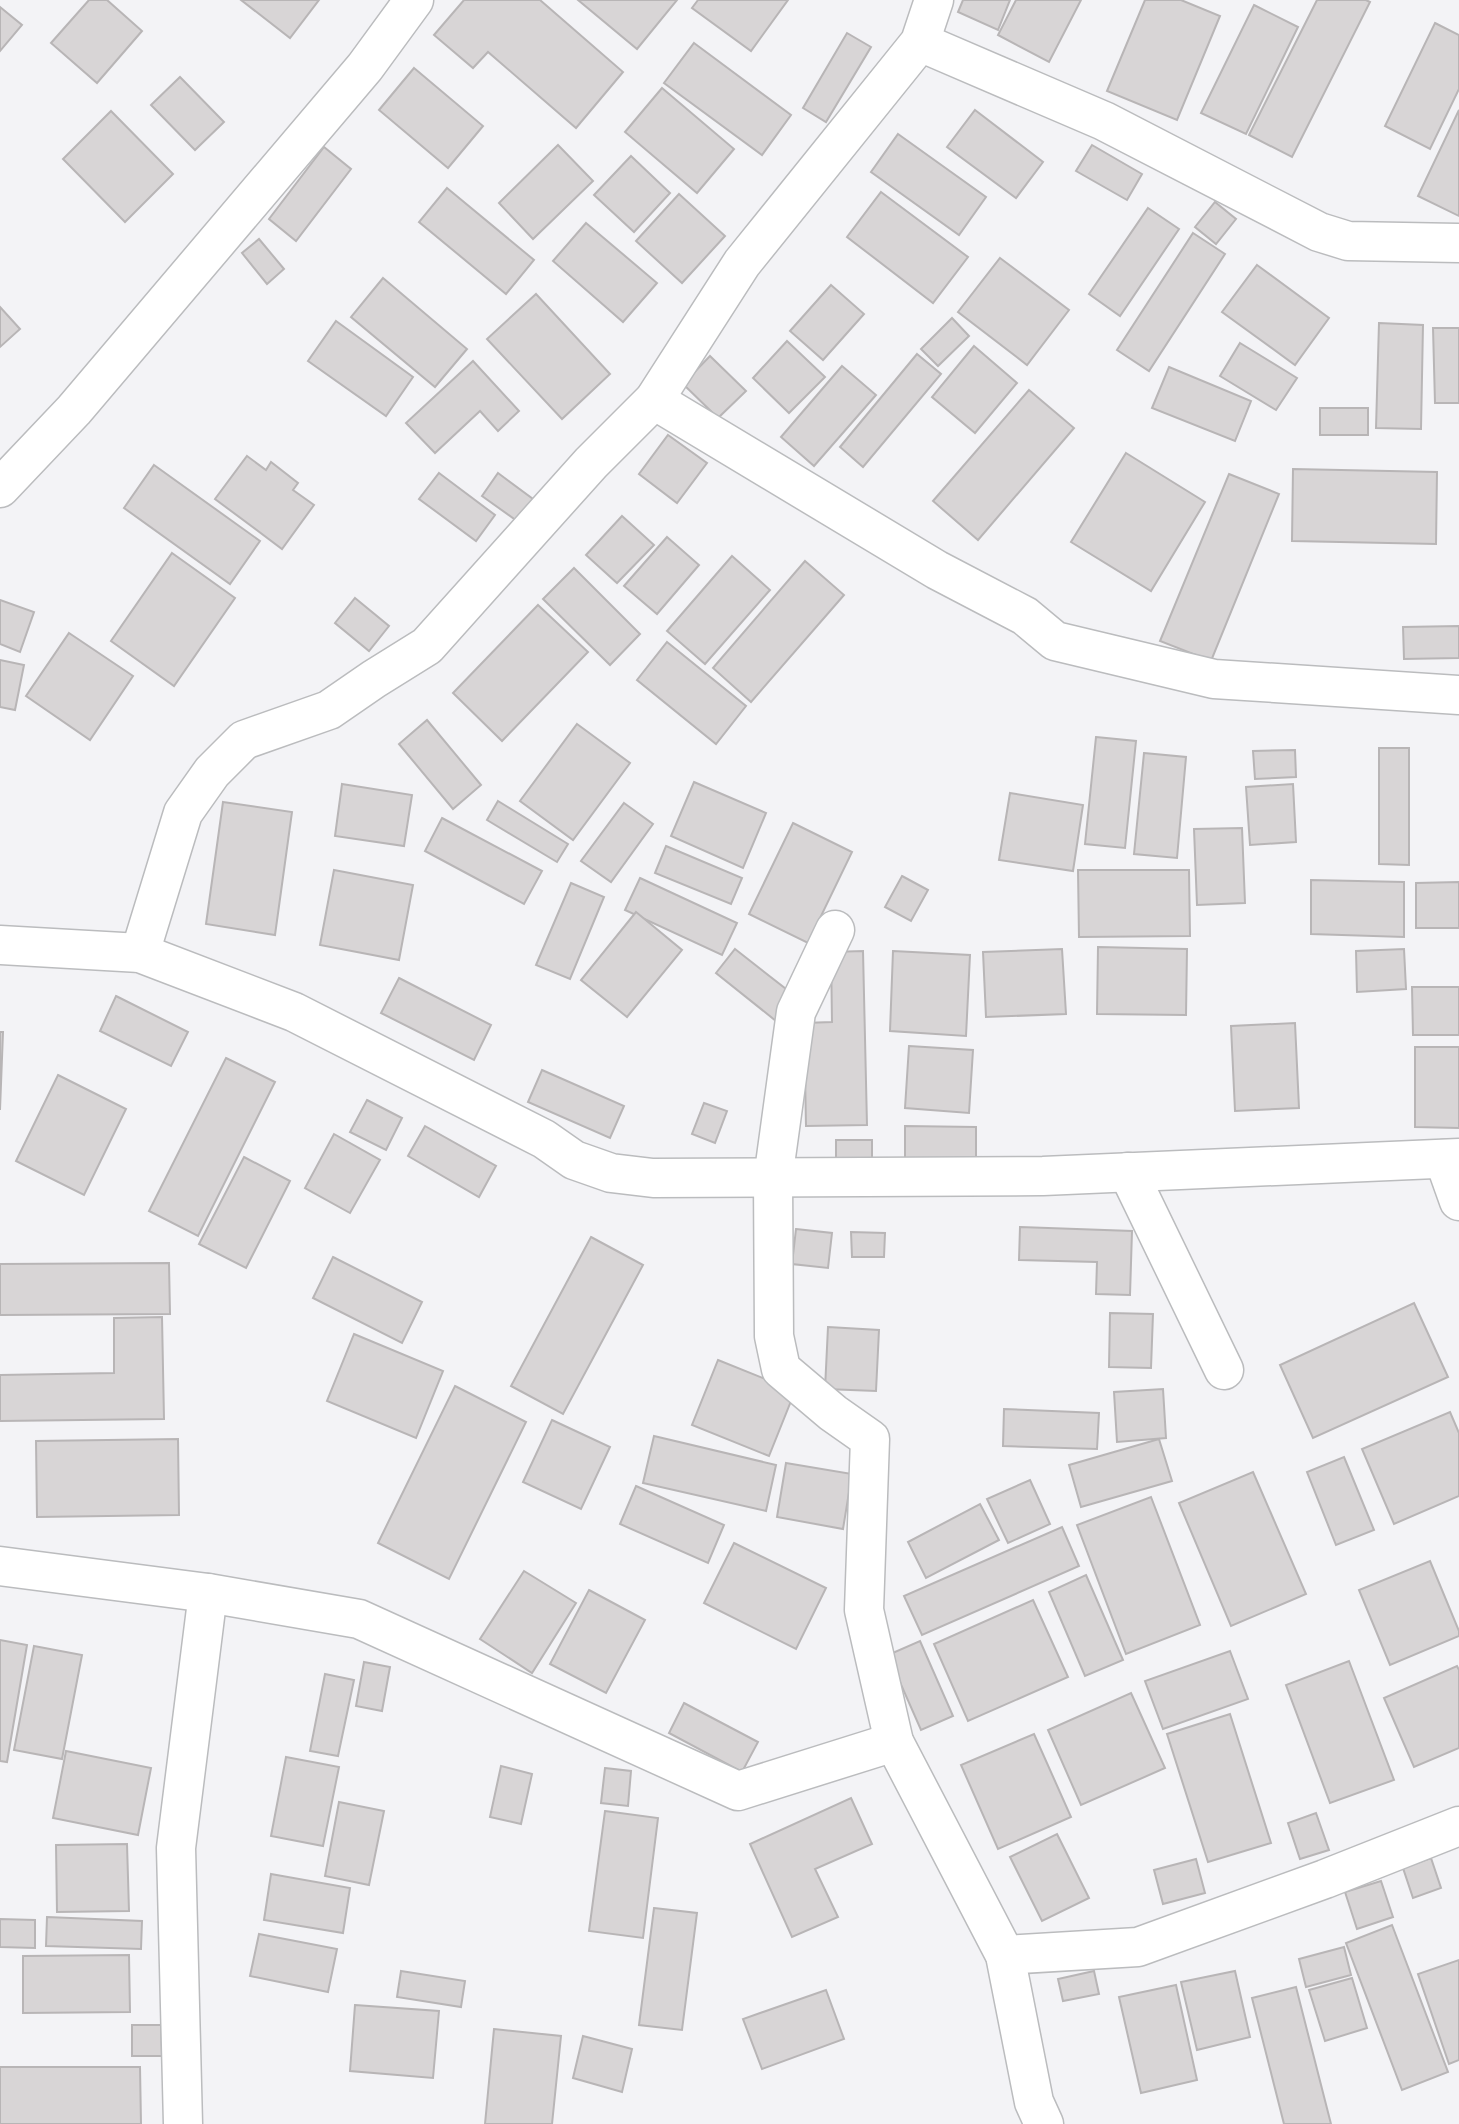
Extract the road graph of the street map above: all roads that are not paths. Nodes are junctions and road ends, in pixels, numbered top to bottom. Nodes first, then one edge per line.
1 (414, 0) edge
2 (934, 0) edge
3 (920, 42) junction
4 (1459, 243) edge
5 (654, 400) junction
6 (0, 488) edge
7 (1459, 695) edge
8 (835, 930) dead end
9 (0, 945) edge
10 (140, 953) junction
11 (1452, 1159) edge
12 (1128, 1172) junction
13 (773, 1179) junction
14 (1459, 1202) edge
15 (1224, 1370) dead end
16 (0, 1566) edge
17 (208, 1593) junction
18 (894, 1742) junction
19 (1459, 1826) edge
20 (1005, 1955) junction
21 (183, 2124) edge
22 (1044, 2124) edge

1 - 6 street
2 - 3 street
3 - 4 street
3 - 5 street
5 - 7 street
5 - 10 street
8 - 13 street
9 - 10 street
10 - 13 street
11 - 12 street
11 - 14 street
12 - 13 street
12 - 15 street
13 - 18 street
16 - 17 street
17 - 18 street
17 - 21 street
18 - 20 street
19 - 20 street
20 - 22 street

